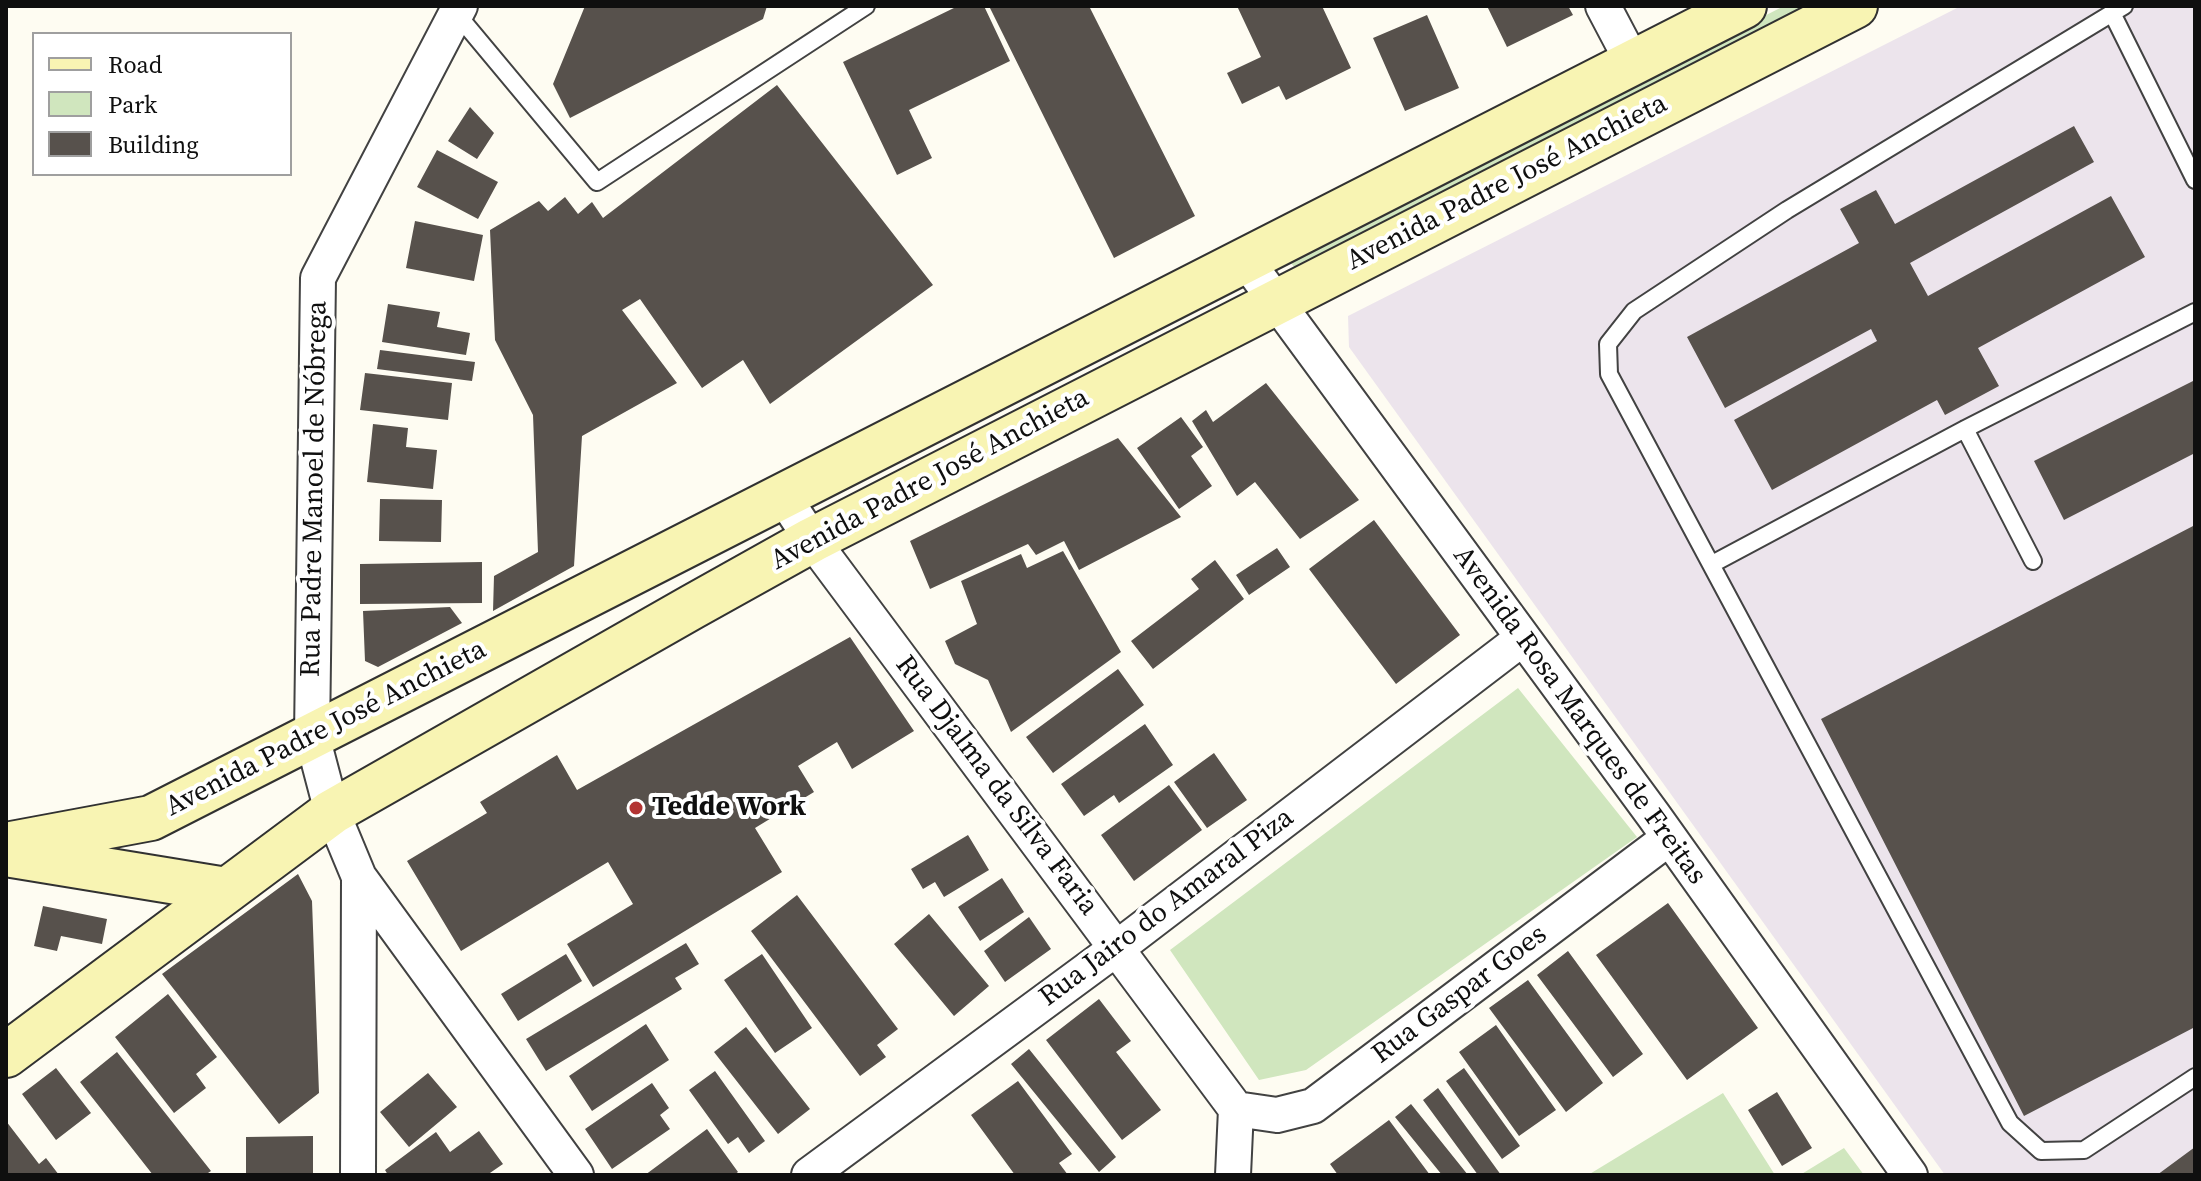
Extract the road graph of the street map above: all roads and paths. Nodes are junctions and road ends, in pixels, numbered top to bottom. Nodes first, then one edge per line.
1 (866, 6) edge
2 (1603, 6) edge
3 (1744, 6) edge
4 (1855, 6) edge
5 (2118, 9) edge
6 (458, 10) edge
7 (1633, 63) junction
8 (2195, 180) edge
9 (1245, 259) junction
10 (1275, 302) junction
11 (2195, 312) edge
12 (1965, 429) junction
13 (783, 496) junction
14 (812, 540) junction
15 (2033, 561) dead end
16 (1714, 563) junction
17 (1523, 638) junction
18 (312, 736) junction
19 (332, 812) junction
20 (1669, 838) junction
21 (6, 845) edge
22 (6, 854) edge
23 (359, 877) junction
24 (226, 890) junction
25 (1117, 948) junction
26 (6, 1055) edge
27 (2195, 1077) edge
28 (1236, 1109) junction
29 (358, 1175) edge
30 (576, 1175) edge
31 (809, 1175) edge
32 (1233, 1175) edge
33 (1910, 1175) edge

1 - 6 lane
2 - 7 street
3 - 7 main road, Avenida Padre José Anchieta
4 - 10 main road, Avenida Padre José Anchieta
5 - 8 lane
5 - 16 lane
6 - 18 street, Rua Padre Manoel de Nóbrega
7 - 9 main road, Avenida Padre José Anchieta
9 - 10 street, Avenida Rosa Marques de Freitas
9 - 13 main road, Avenida Padre José Anchieta
10 - 14 main road, Avenida Padre José Anchieta
10 - 17 street, Avenida Rosa Marques de Freitas
11 - 12 lane
12 - 15 lane
12 - 16 lane
13 - 14 street, Rua Djalma da Silva Faria
13 - 18 main road, Avenida Padre José Anchieta
14 - 19 main road, Avenida Padre José Anchieta
14 - 25 street, Rua Djalma da Silva Faria
16 - 27 lane
17 - 20 street, Avenida Rosa Marques de Freitas
17 - 25 street, Rua Jairo do Amaral Piza
18 - 19 street, Rua Padre Manoel de Nóbrega
18 - 21 main road, Avenida Padre José Anchieta
19 - 23 street, Rua Padre Manoel de Nóbrega
19 - 24 main road, Avenida Padre José Anchieta
20 - 28 street, Rua Gaspar Goes
20 - 33 street, Avenida Rosa Marques de Freitas
22 - 24 main road
23 - 29 street
23 - 30 street
24 - 26 main road, Avenida Padre José Anchieta
25 - 28 street, Rua Djalma da Silva Faria
25 - 31 street, Rua Jairo do Amaral Piza
28 - 32 street

